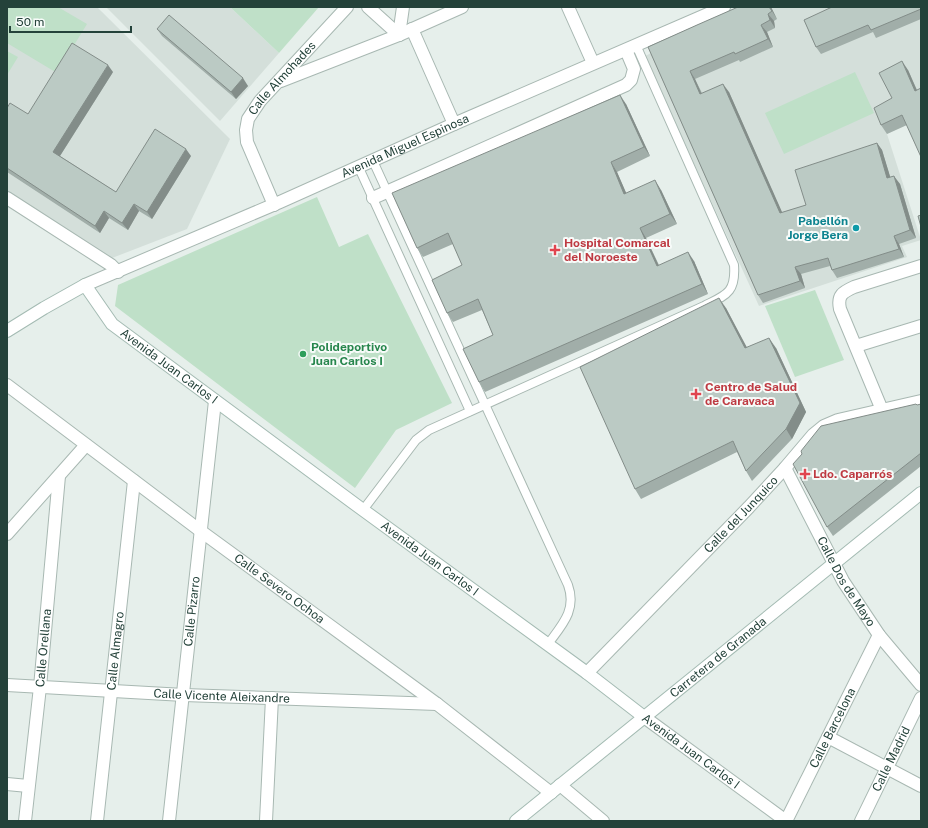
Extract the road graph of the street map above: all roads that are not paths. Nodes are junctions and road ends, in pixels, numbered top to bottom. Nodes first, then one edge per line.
1 (347, 7) edge
2 (368, 7) edge
3 (403, 7) edge
4 (462, 7) edge
5 (568, 7) edge
6 (724, 7) edge
7 (412, 29) junction
8 (399, 34) junction
9 (631, 48) junction
10 (593, 63) junction
11 (278, 82) junction
12 (454, 124) junction
13 (373, 161) junction
14 (359, 168) junction
15 (387, 191) junction
16 (7, 198) edge
17 (373, 198) junction
18 (274, 204) junction
19 (921, 266) edge
20 (118, 272) junction
21 (85, 285) junction
22 (921, 326) edge
23 (7, 331) edge
24 (856, 346) junction
25 (7, 385) edge
26 (215, 401) junction
27 (921, 401) edge
28 (485, 404) junction
29 (882, 410) junction
30 (470, 411) junction
31 (86, 445) junction
32 (785, 468) junction
33 (59, 476) junction
34 (134, 481) junction
35 (921, 493) edge
36 (363, 510) junction
37 (202, 532) junction
38 (7, 534) edge
39 (833, 563) junction
40 (879, 635) junction
41 (548, 644) junction
42 (587, 673) junction
43 (7, 685) edge
44 (921, 685) edge
45 (40, 687) junction
46 (112, 690) junction
47 (184, 695) junction
48 (272, 698) junction
49 (921, 698) edge
50 (437, 704) junction
51 (644, 717) junction
52 (828, 737) junction
53 (887, 768) junction
54 (7, 784) edge
55 (560, 785) junction
56 (28, 786) junction
57 (921, 786) edge
58 (551, 793) junction
59 (25, 821) edge
60 (97, 821) edge
61 (169, 821) edge
62 (266, 821) edge
63 (516, 821) edge
64 (603, 821) edge
65 (786, 821) edge
66 (861, 821) edge

1 - 11 street, Calle Almohades
2 - 8 street
3 - 8 street
4 - 7 street
5 - 10 street
6 - 9 street, Avenida Miguel Espinosa
7 - 8 street
7 - 12 street
8 - 11 street
9 - 10 street, Avenida Miguel Espinosa
9 - 15 street
9 - 28 lane
10 - 12 street, Avenida Miguel Espinosa
11 - 18 street, Calle Almohades
12 - 13 street, Avenida Miguel Espinosa
13 - 14 street, Avenida Miguel Espinosa
13 - 15 lane
14 - 17 lane
14 - 18 street, Avenida Miguel Espinosa
15 - 17 street
15 - 28 lane
16 - 20 street
17 - 30 lane
18 - 20 street, Avenida Miguel Espinosa
19 - 24 street
20 - 21 street, Avenida Miguel Espinosa
21 - 23 street, Avenida Miguel Espinosa
21 - 26 street, Avenida Juan Carlos I
22 - 24 street
24 - 29 street
25 - 31 street, Calle Severo Ochoa
26 - 36 street, Avenida Juan Carlos I
26 - 37 street, Calle Pizarro
27 - 29 street, Calle del Junquico
28 - 30 lane
28 - 41 lane
29 - 32 street, Calle del Junquico
30 - 36 lane
31 - 33 street
31 - 34 street, Calle Severo Ochoa
32 - 39 street, Calle Dos de Mayo
32 - 42 street, Calle del Junquico
33 - 38 street
33 - 45 street, Calle Orellana
34 - 37 street, Calle Severo Ochoa
34 - 46 street, Calle Almagro
35 - 39 street, Carretera de Granada
36 - 41 street, Avenida Juan Carlos I
37 - 47 street, Calle Pizarro
37 - 50 street, Calle Severo Ochoa
39 - 40 street, Calle Dos de Mayo
39 - 51 street, Carretera de Granada
40 - 44 street, Calle Dos de Mayo
40 - 52 street, Calle Barcelona
41 - 42 street, Avenida Juan Carlos I
42 - 51 street, Avenida Juan Carlos I
43 - 45 street, Calle Vicente Aleixandre
45 - 46 street, Calle Vicente Aleixandre
45 - 56 street, Calle Orellana
46 - 47 street, Calle Vicente Aleixandre
46 - 60 street, Calle Almagro
47 - 48 street, Calle Vicente Aleixandre
47 - 61 street, Calle Pizarro
48 - 50 street, Calle Vicente Aleixandre
48 - 62 street
49 - 53 street, Calle Madrid
50 - 58 street, Calle Severo Ochoa
51 - 55 street, Carretera de Granada
51 - 65 street, Avenida Juan Carlos I
52 - 53 street
52 - 65 street, Calle Barcelona
53 - 57 street
53 - 66 street, Calle Madrid
54 - 56 street
55 - 58 street, Carretera de Granada
55 - 64 street
56 - 59 street, Calle Orellana
58 - 63 street, Carretera de Granada

